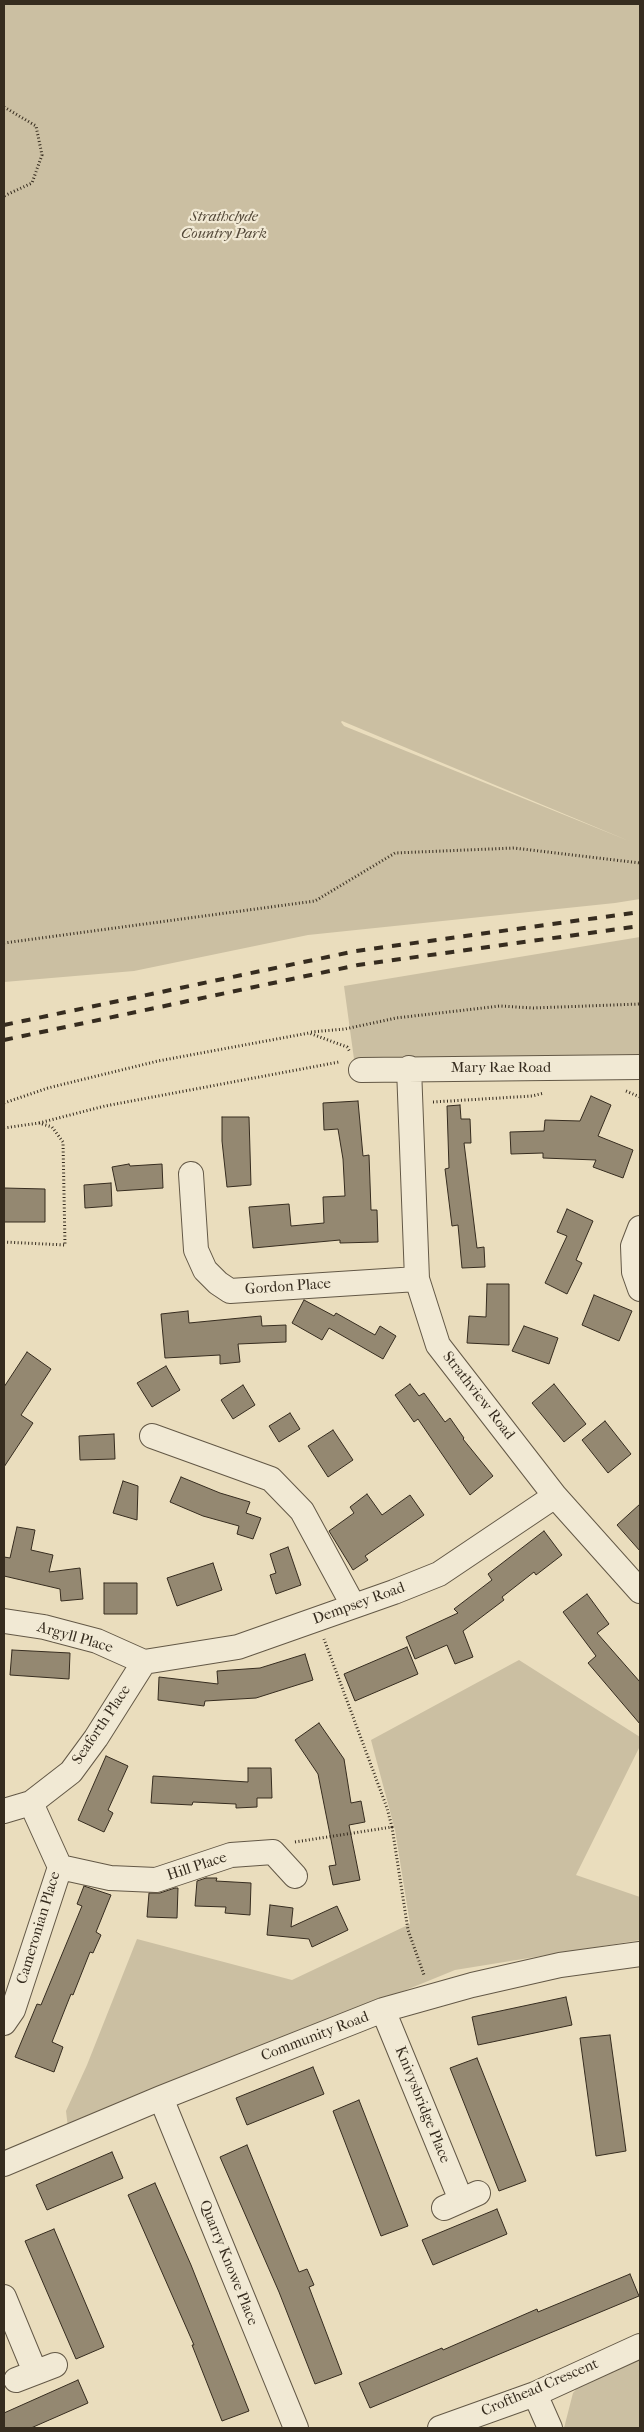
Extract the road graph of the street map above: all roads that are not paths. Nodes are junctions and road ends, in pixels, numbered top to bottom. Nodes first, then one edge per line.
1 (358, 1064) road end
2 (640, 1066) edge
3 (409, 1068) junction
4 (191, 1174) dead end
5 (640, 1228) edge
6 (417, 1279) junction
7 (640, 1289) edge
8 (152, 1436) dead end
9 (555, 1496) junction
10 (640, 1591) edge
11 (353, 1605) junction
12 (4, 1621) edge
13 (144, 1662) junction
14 (31, 1804) junction
15 (4, 1811) edge
16 (60, 1867) junction
17 (295, 1876) dead end
18 (640, 1954) edge
19 (383, 2010) junction
20 (4, 2023) edge
21 (161, 2098) junction
22 (4, 2164) edge
23 (461, 2200) dead end
24 (4, 2297) edge
25 (640, 2346) edge
26 (36, 2372) dead end
27 (535, 2394) junction
28 (296, 2428) edge
29 (440, 2428) edge
30 (550, 2428) edge

1 - 3 street, Mary Rae Road
2 - 3 street, Mary Rae Road
3 - 6 street, Strathview Road
4 - 6 street, Gordon Place
5 - 7 street
6 - 9 street, Strathview Road
8 - 11 street
9 - 10 street, Strathview Road
9 - 11 street, Dempsey Road
11 - 13 street, Dempsey Road
12 - 13 street, Argyll Place
13 - 14 street, Seaforth Place
14 - 15 street, Seaforth Place
14 - 16 street, Cameronian Place
16 - 17 street, Hill Place
16 - 20 street, Cameronian Place
18 - 19 street, Community Road
19 - 21 street, Community Road
19 - 23 street, Knivysbridge Place
21 - 22 street, Community Road
21 - 28 street, Quarry Knowe Place
24 - 26 street
25 - 27 street, Crofthead Crescent
27 - 29 street, Crofthead Crescent
27 - 30 street

